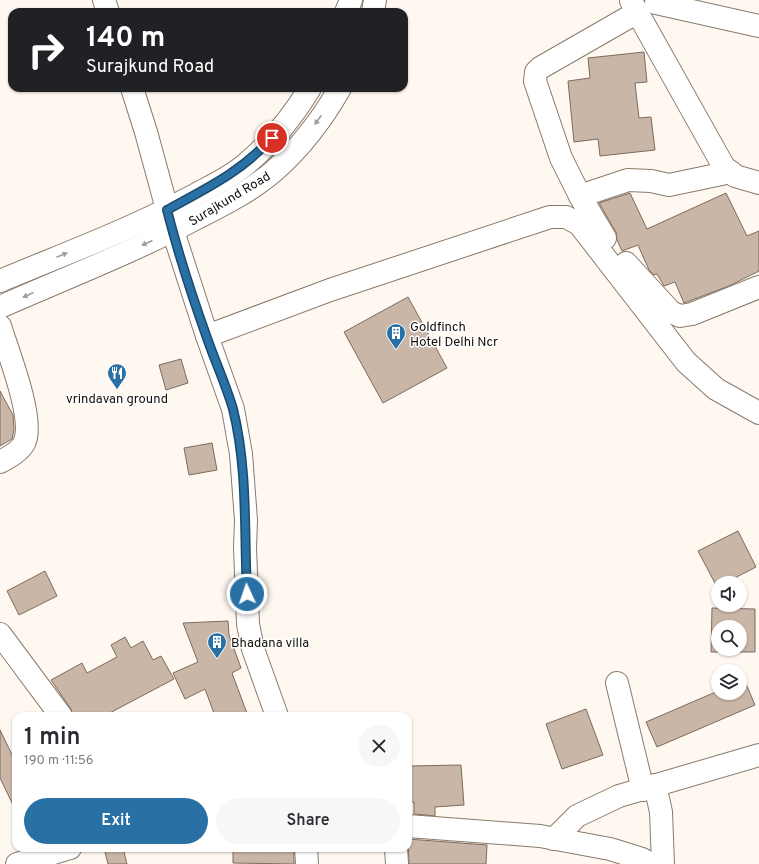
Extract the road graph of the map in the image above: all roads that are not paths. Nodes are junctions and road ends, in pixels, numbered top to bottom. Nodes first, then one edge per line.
1 (656, 4) dead end
2 (633, 7) edge
3 (759, 26) edge
4 (133, 92) edge
5 (307, 92) edge
6 (337, 92) edge
7 (731, 172) junction
8 (759, 183) edge
9 (580, 196) junction
10 (167, 210) junction
11 (173, 231) junction
12 (0, 281) edge
13 (759, 287) edge
14 (0, 307) edge
15 (0, 326) edge
16 (207, 336) junction
17 (759, 412) edge
18 (0, 462) edge
19 (0, 634) edge
20 (617, 683) dead end
21 (58, 712) edge
22 (276, 712) edge
23 (759, 755) edge
24 (649, 788) junction
25 (412, 826) edge
26 (554, 839) junction
27 (57, 852) edge
28 (306, 852) edge
29 (396, 852) edge
30 (18, 864) edge
31 (307, 864) edge
32 (397, 864) edge
33 (651, 864) edge
34 (663, 864) edge

1 - 3 street
2 - 7 street
2 - 9 street
4 - 10 street
5 - 10 street, Surajkund Road
6 -> 11 street, Surajkund Road
7 - 8 street
7 - 9 street
9 - 13 street
10 - 11 street
12 -> 10 street, Surajkund Road
11 -> 14 street, Surajkund Road
11 - 16 street
15 - 18 street
16 - 17 street
16 - 22 street
19 - 21 street
20 - 24 street
23 - 24 street
24 - 26 street
24 - 34 street
25 - 26 street
26 - 33 street
27 - 30 street
28 - 31 street
29 - 32 street

